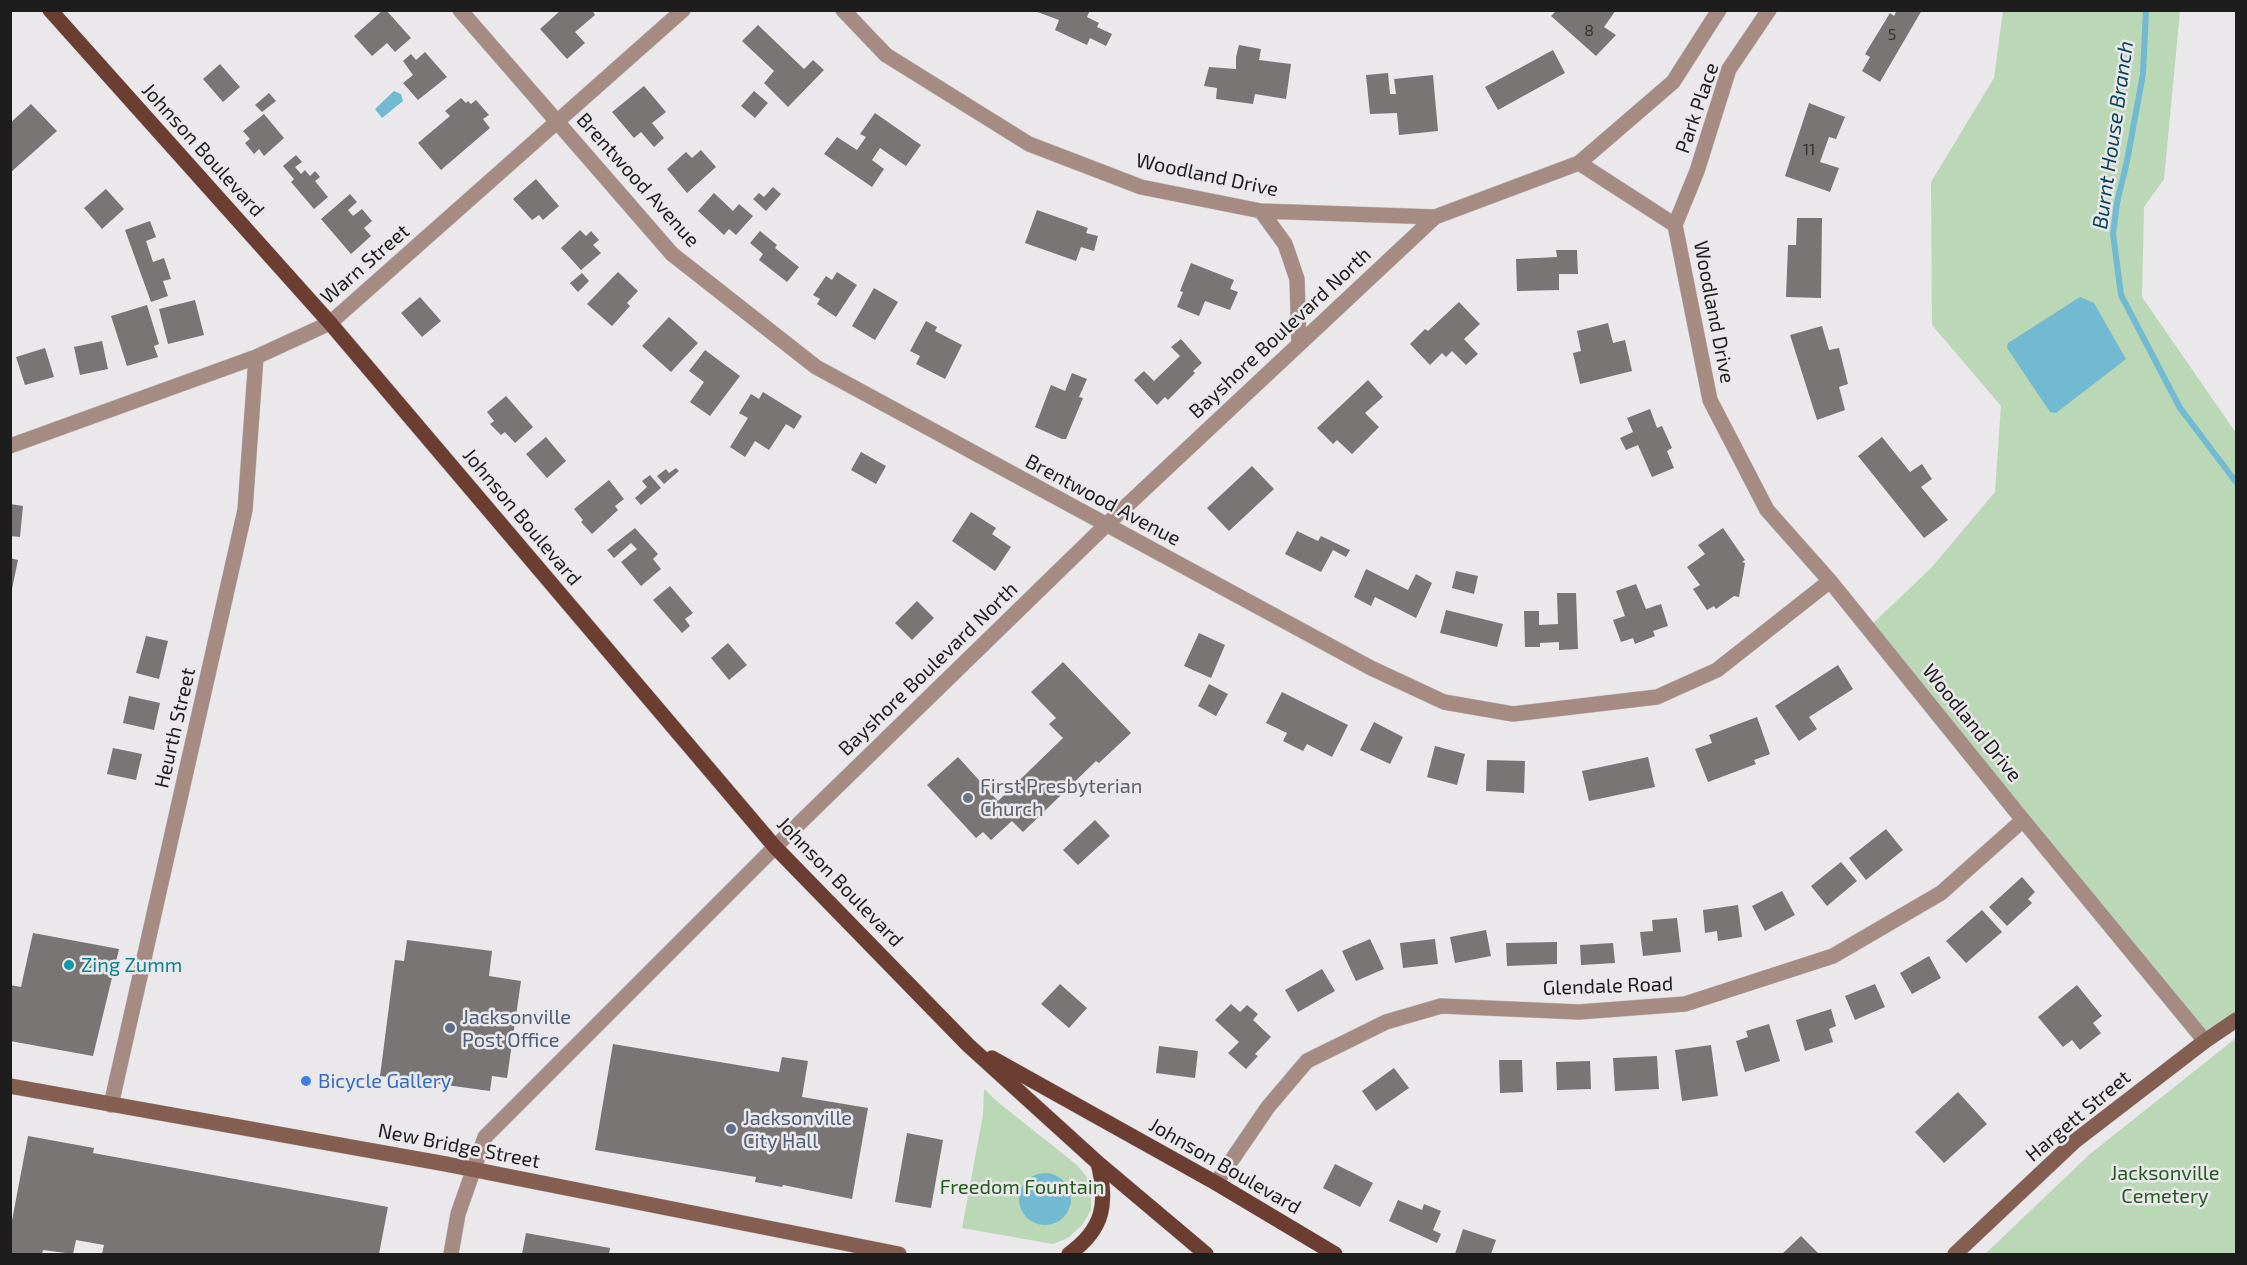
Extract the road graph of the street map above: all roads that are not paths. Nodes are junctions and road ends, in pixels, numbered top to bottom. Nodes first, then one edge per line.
1 (50, 10) edge
2 (459, 10) edge
3 (683, 10) edge
4 (843, 10) edge
5 (1719, 10) edge
6 (1769, 10) edge
7 (557, 123) junction
8 (1579, 163) junction
9 (1261, 212) junction
10 (1435, 217) junction
11 (1675, 225) junction
12 (330, 323) junction
13 (1299, 344) junction
14 (256, 357) junction
15 (10, 446) edge
16 (1106, 525) junction
17 (1830, 581) junction
18 (2023, 819) junction
19 (775, 847) junction
20 (2236, 1020) edge
21 (2205, 1041) junction
22 (968, 1045) junction
23 (10, 1086) edge
24 (111, 1104) junction
25 (1098, 1163) junction
26 (473, 1169) junction
27 (1216, 1183) junction
28 (451, 1254) edge
29 (899, 1254) edge
30 (1069, 1254) edge
31 (1206, 1254) edge
32 (1335, 1254) edge
33 (1955, 1254) edge

1 - 12 main road, Johnson Boulevard
2 - 7 street, Brentwood Avenue
3 - 7 street, Warn Street
4 - 9 street, Woodland Drive
5 - 8 street, Park Place
6 - 11 street, Park Place
7 - 12 street, Warn Street
7 - 16 street, Brentwood Avenue
8 - 10 street, Woodland Drive
8 - 11 street, Woodland Drive
9 - 10 street, Woodland Drive
9 - 13 street
10 - 13 street, Bayshore Boulevard North
11 - 17 street, Woodland Drive
12 - 14 street, Warn Street
12 - 19 main road, Johnson Boulevard
13 - 16 street, Bayshore Boulevard North
14 - 15 street, Warn Street
14 - 24 street, Heurth Street
16 - 17 street, Brentwood Avenue
16 - 19 street, Bayshore Boulevard North
17 - 18 street, Woodland Drive
18 - 21 street, Woodland Drive
18 - 27 street, Glendale Road
19 - 22 main road, Johnson Boulevard
19 - 26 street, Bayshore Boulevard North
20 - 21 main road, Hargett Street
21 - 33 main road, Hargett Street
22 - 25 main road, Johnson Boulevard
22 - 27 main road, Johnson Boulevard
23 - 24 main road, New Bridge Street
24 - 26 main road, New Bridge Street
25 - 30 main road
25 - 31 main road, Johnson Boulevard
26 - 28 street, Bayshore Boulevard North
26 - 29 main road, New Bridge Street
27 - 32 main road, Johnson Boulevard

